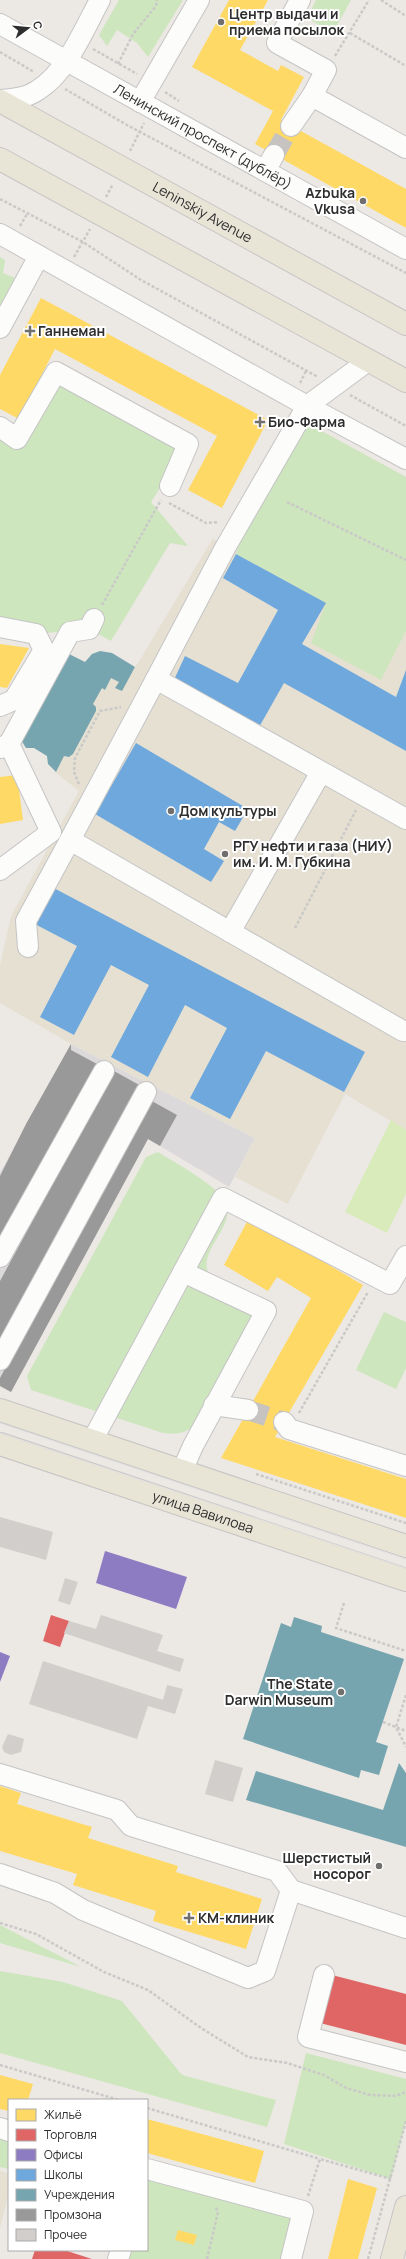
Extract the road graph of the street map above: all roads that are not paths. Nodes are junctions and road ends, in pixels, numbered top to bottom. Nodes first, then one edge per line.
1 (100, 0) edge
2 (199, 0) edge
3 (300, 0) edge
4 (0, 24) edge
5 (67, 62) junction
6 (312, 96) junction
7 (0, 100) edge
8 (140, 102) junction
9 (291, 126) tunnel mouth
10 (406, 148) edge
11 (0, 159) edge
12 (0, 234) edge
13 (406, 249) edge
14 (39, 256) junction
15 (406, 324) edge
16 (0, 328) edge
17 (368, 361) junction
18 (406, 381) edge
19 (307, 406) junction
20 (0, 427) edge
21 (406, 459) edge
22 (165, 493) road end
23 (94, 619) road end
24 (0, 627) edge
25 (156, 679) junction
26 (0, 706) edge
27 (4, 746) edge
28 (321, 772) junction
29 (406, 819) edge
30 (70, 840) junction
31 (0, 870) edge
32 (230, 932) junction
33 (28, 947) dead end
34 (403, 1031) dead end
35 (104, 1071) dead end
36 (146, 1092) dead end
37 (406, 1256) edge
38 (0, 1257) edge
39 (183, 1272) junction
40 (0, 1360) edge
41 (214, 1405) junction
42 (0, 1410) edge
43 (248, 1410) tunnel mouth
44 (287, 1425) tunnel mouth
45 (92, 1441) junction
46 (0, 1444) edge
47 (406, 1466) edge
48 (182, 1471) junction
49 (406, 1546) edge
50 (406, 1580) edge
51 (0, 1774) edge
52 (0, 1874) edge
53 (291, 1890) junction
54 (406, 1928) edge
55 (324, 1975) dead end
56 (406, 2062) edge
57 (148, 2169) edge
58 (406, 2208) edge
59 (291, 2259) edge
60 (392, 2259) edge

1 - 5 street
2 - 8 street
3 - 6 street
4 - 5 street, Ленинский проспект (дублёр)
5 - 7 street
5 - 8 street, Ленинский проспект (дублёр)
6 - 9 street
6 - 10 street
7 - 15 main road, Leninskiy Avenue
8 - 13 street, Ленинский проспект (дублёр)
11 - 17 main road
12 - 14 street
14 - 16 street
14 - 19 street
17 - 18 main road
17 - 19 street
19 - 21 street
19 - 25 street
20 - 22 street
23 - 27 street
24 - 26 street
25 - 28 street
25 - 30 street
27 - 31 street
28 - 29 street
28 - 32 street
30 - 32 street
30 - 33 street
32 - 34 street
35 - 38 street
36 - 40 street
37 - 39 street
39 - 41 street
39 - 45 street
41 - 43 street
41 - 48 street
42 - 45 main road
44 - 47 street
45 - 48 main road
46 - 50 main road, улица Вавилова
48 - 49 main road
51 - 53 street
52 - 53 street
53 - 54 street
55 - 56 street
57 - 59 street
58 - 60 main road

